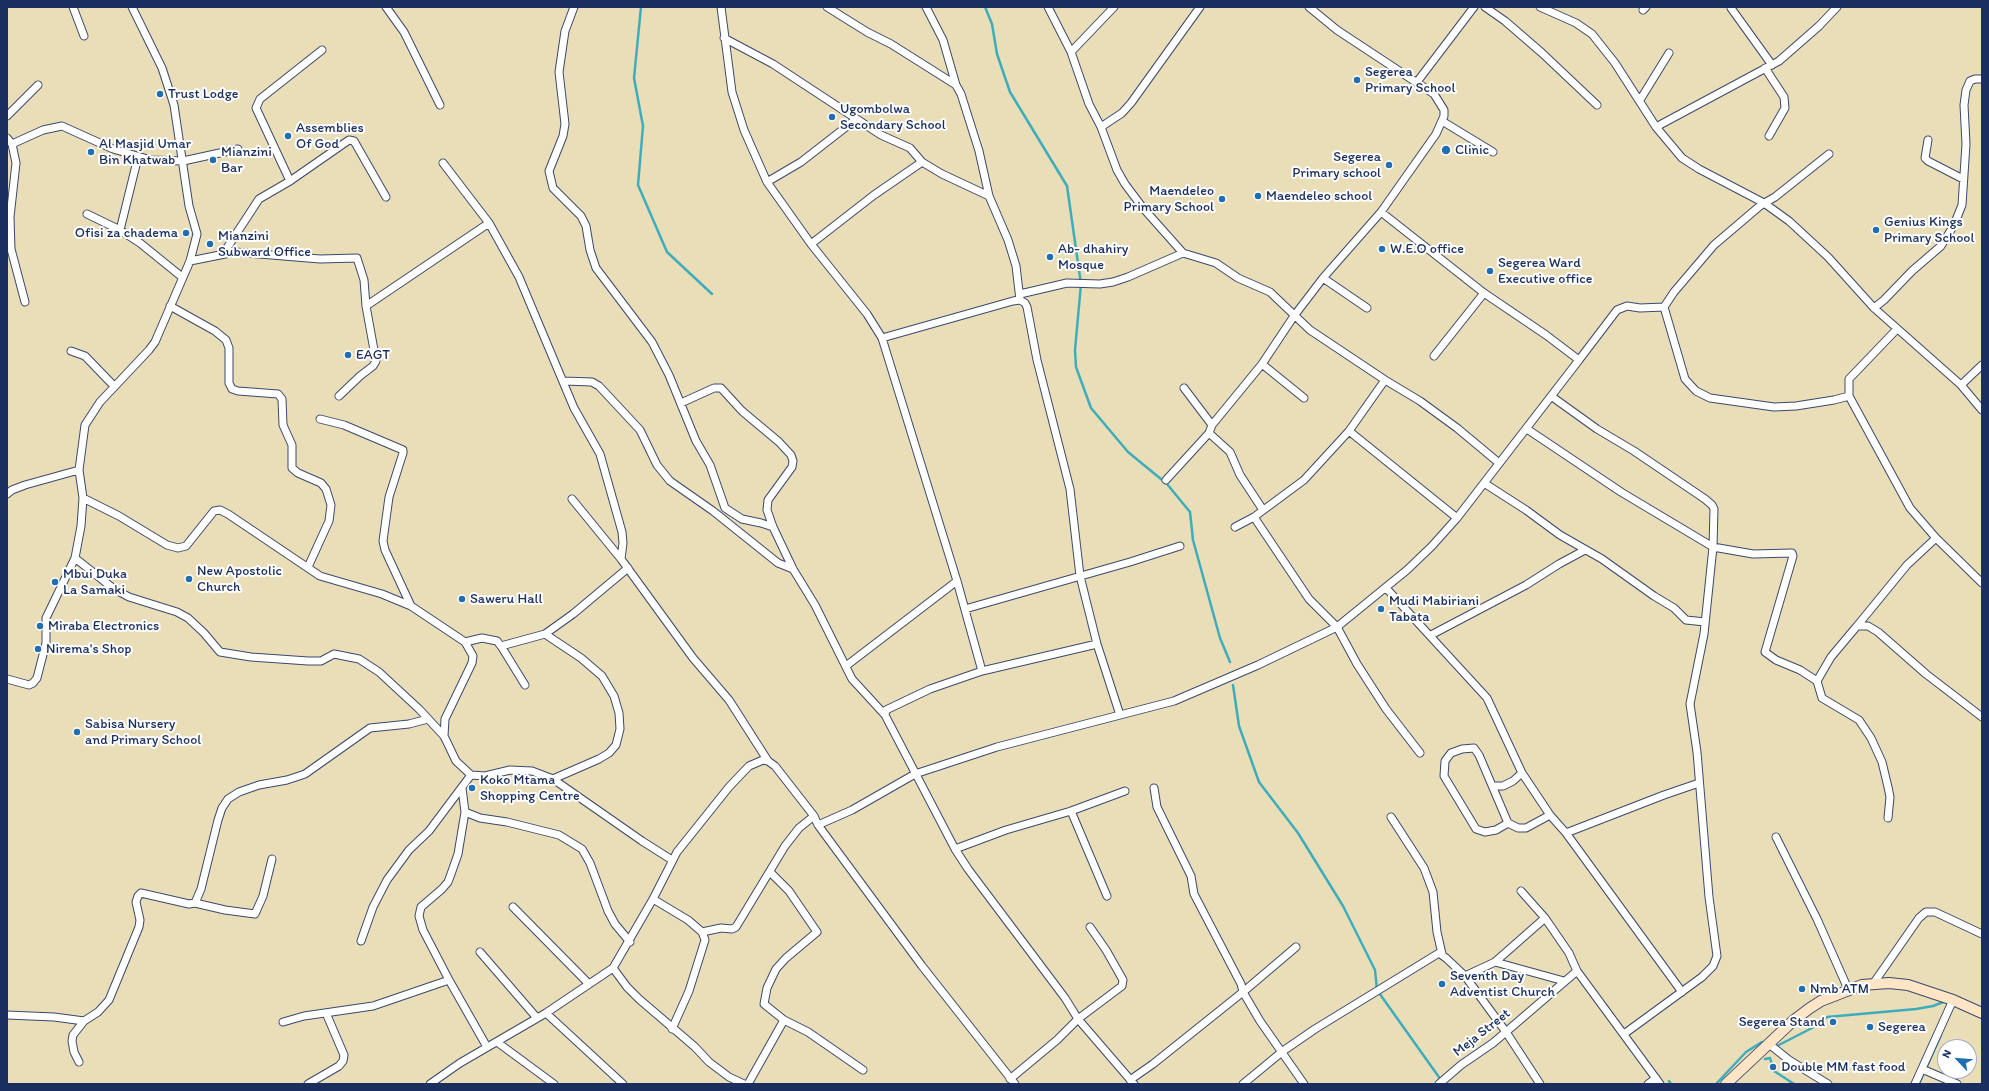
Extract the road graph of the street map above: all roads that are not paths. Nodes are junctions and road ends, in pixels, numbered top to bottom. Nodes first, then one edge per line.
1 (73, 7) edge
2 (132, 7) edge
3 (386, 7) edge
4 (574, 7) edge
5 (721, 7) edge
6 (827, 7) edge
7 (926, 7) edge
8 (1048, 7) edge
9 (1114, 7) edge
10 (1200, 7) edge
11 (1309, 7) edge
12 (1474, 7) edge
13 (1485, 7) edge
14 (1540, 7) edge
15 (1837, 7) edge
16 (1731, 8) dead end
17 (84, 36) dead end
18 (724, 38) junction
19 (322, 50) dead end
20 (1072, 52) junction
21 (1669, 53) dead end
22 (1768, 66) junction
23 (1982, 79) edge
24 (1417, 82) junction
25 (38, 85) dead end
26 (956, 85) junction
27 (1640, 100) junction
28 (440, 105) dead end
29 (1597, 105) dead end
30 (7, 116) edge
31 (855, 120) junction
32 (1442, 122) junction
33 (1101, 127) junction
34 (1656, 127) junction
35 (1769, 136) dead end
36 (1928, 140) dead end
37 (9, 141) edge
38 (238, 149) dead end
39 (1494, 152) dead end
40 (1830, 154) dead end
41 (138, 157) junction
42 (183, 161) junction
43 (922, 162) junction
44 (443, 163) dead end
45 (1963, 179) junction
46 (290, 181) junction
47 (767, 182) junction
48 (386, 196) dead end
49 (989, 196) junction
50 (1764, 203) junction
51 (1381, 212) junction
52 (87, 214) dead end
53 (9, 217) edge
54 (489, 223) junction
55 (120, 230) junction
56 (811, 244) junction
57 (1183, 253) junction
58 (223, 254) junction
59 (190, 261) junction
60 (182, 277) junction
61 (1323, 278) junction
62 (1484, 293) junction
63 (1020, 297) junction
64 (25, 302) dead end
65 (170, 306) junction
66 (366, 306) junction
67 (1664, 306) junction
68 (1367, 308) dead end
69 (1874, 308) junction
70 (1294, 316) junction
71 (1897, 329) junction
72 (882, 338) junction
73 (71, 351) dead end
74 (1434, 356) dead end
75 (1579, 360) junction
76 (1262, 364) junction
77 (1982, 365) edge
78 (1385, 380) junction
79 (564, 381) junction
80 (1961, 385) junction
81 (114, 386) junction
82 (1184, 388) dead end
83 (339, 396) dead end
84 (1551, 396) junction
85 (1849, 396) junction
86 (1304, 398) dead end
87 (681, 403) junction
88 (1982, 410) edge
89 (320, 419) dead end
90 (1212, 425) junction
91 (1527, 429) junction
92 (1349, 431) junction
93 (1209, 433) junction
94 (1499, 463) junction
95 (79, 470) junction
96 (1166, 480) dead end
97 (1484, 483) junction
98 (7, 494) edge
99 (83, 498) junction
100 (572, 499) dead end
101 (1263, 510) junction
102 (1254, 517) junction
103 (1457, 518) junction
104 (772, 527) junction
105 (1235, 527) dead end
106 (1936, 538) junction
107 (1180, 546) dead end
108 (1713, 547) junction
109 (1585, 550) junction
110 (75, 558) junction
111 (621, 559) junction
112 (308, 567) junction
113 (628, 568) junction
114 (793, 569) junction
115 (1080, 576) junction
116 (957, 581) junction
117 (1982, 583) edge
118 (1386, 588) junction
119 (411, 606) junction
120 (965, 609) junction
121 (1705, 622) junction
122 (1857, 626) junction
123 (1337, 627) junction
124 (545, 634) junction
125 (1431, 635) junction
126 (465, 642) junction
127 (1097, 644) junction
128 (502, 646) junction
129 (846, 666) junction
130 (982, 671) junction
131 (7, 679) edge
132 (1817, 681) junction
133 (525, 685) dead end
134 (885, 715) junction
135 (1120, 715) junction
136 (1982, 717) edge
137 (428, 719) junction
138 (444, 736) junction
139 (1420, 753) dead end
140 (768, 761) junction
141 (1522, 773) junction
142 (915, 774) junction
143 (471, 775) junction
144 (553, 779) junction
145 (1699, 783) junction
146 (1493, 786) junction
147 (462, 788) junction
148 (1154, 788) dead end
149 (1125, 791) dead end
150 (1071, 811) junction
151 (465, 812) junction
152 (1550, 815) junction
153 (814, 816) junction
154 (1391, 817) dead end
155 (1888, 818) dead end
156 (1508, 823) junction
157 (818, 825) junction
158 (1566, 833) junction
159 (1776, 837) dead end
160 (955, 849) junction
161 (272, 859) dead end
162 (672, 860) junction
163 (770, 872) junction
164 (1521, 891) dead end
165 (1107, 896) dead end
166 (653, 899) junction
167 (195, 903) junction
168 (513, 908) dead end
169 (1545, 918) junction
170 (1090, 927) dead end
171 (702, 932) junction
172 (1982, 934) edge
173 (361, 941) dead end
174 (630, 942) junction
175 (1296, 947) dead end
176 (480, 952) dead end
177 (1442, 954) junction
178 (1495, 962) junction
179 (613, 968) junction
180 (1577, 971) junction
181 (1465, 976) junction
182 (449, 980) junction
183 (1564, 981) junction
184 (590, 984) junction
185 (1873, 984) junction
186 (1848, 990) junction
187 (1243, 992) junction
188 (1682, 992) junction
189 (1953, 1000) junction
190 (326, 1013) junction
191 (546, 1013) junction
192 (1982, 1013) edge
193 (7, 1015) edge
194 (537, 1018) junction
195 (1078, 1019) junction
196 (784, 1020) junction
197 (84, 1021) junction
198 (283, 1022) dead end
199 (672, 1029) junction
200 (1506, 1032) junction
201 (1624, 1034) junction
202 (497, 1042) junction
203 (1768, 1044) junction
204 (488, 1047) junction
205 (1283, 1051) junction
206 (80, 1062) dead end
207 (1922, 1069) junction
208 (864, 1070) dead end
209 (1013, 1081) edge
210 (1658, 1081) edge
211 (1132, 1082) edge
212 (308, 1084) edge
213 (430, 1084) edge
214 (554, 1084) edge
215 (623, 1084) edge
216 (744, 1084) edge
217 (748, 1084) edge
218 (1243, 1084) edge
219 (1304, 1084) edge
220 (1439, 1084) edge
221 (1540, 1084) edge
222 (1648, 1084) edge
223 (1726, 1084) edge
224 (1828, 1084) edge
225 (1915, 1084) edge
226 (1957, 1084) edge

1 - 17 street
2 - 42 street
3 - 28 street
4 - 87 street
5 - 18 street
6 - 26 street
7 - 26 street
8 - 20 street
9 - 20 street
10 - 33 street
11 - 24 street
12 - 24 street
13 - 29 street
14 - 27 street
15 - 22 street
16 - 22 street
18 - 31 street
18 - 47 street
19 - 46 street
20 - 33 street
21 - 27 street
22 - 34 street
22 - 35 street
23 - 45 street
24 - 32 street
25 - 30 street
26 - 49 street
27 - 34 street
31 - 43 street
31 - 47 street
32 - 39 street
32 - 51 street
33 - 57 street
34 - 50 street
36 - 45 street
37 - 41 street
37 - 53 street
38 - 42 street
40 - 50 street
41 - 42 street
41 - 55 street
42 - 59 street
43 - 49 street
43 - 56 street
44 - 54 street
45 - 69 street
46 - 48 street
46 - 58 street
47 - 56 street
49 - 63 street
50 - 67 street
50 - 69 street
51 - 61 street
51 - 62 street
52 - 55 street
53 - 64 street
54 - 66 street
54 - 79 street
55 - 60 street
56 - 72 street
57 - 63 street
57 - 70 street
58 - 59 street
58 - 66 street
59 - 60 street
60 - 65 street
61 - 68 street
61 - 70 street
62 - 74 street
62 - 75 street
63 - 72 street
63 - 115 street
65 - 81 street
65 - 112 street
66 - 83 street
67 - 75 street
67 - 85 street
69 - 71 street
70 - 76 street
70 - 78 street
71 - 80 street
71 - 85 street
72 - 116 street
73 - 81 street
75 - 84 street
76 - 86 street
76 - 90 street
77 - 80 street
78 - 92 street
78 - 94 street
79 - 111 street
79 - 114 street
80 - 88 street
81 - 95 street
82 - 90 street
84 - 91 street
84 - 108 street
85 - 106 street
87 - 104 street
87 - 104 street
89 - 119 street
90 - 93 street
91 - 94 street
91 - 108 street
92 - 101 street
92 - 103 street
93 - 96 street
93 - 101 street
94 - 97 street
95 - 98 street
95 - 99 street
97 - 103 street
97 - 109 street
99 - 110 street
99 - 112 street
100 - 111 street
101 - 102 street
102 - 105 street
102 - 123 street
103 - 118 street
104 - 114 street
106 - 117 street
106 - 122 street
107 - 115 street
108 - 121 street
108 - 132 street
109 - 121 street
109 - 125 street
110 - 131 street
110 - 137 street
111 - 113 street
112 - 119 street
113 - 124 street
113 - 140 street
114 - 129 street
115 - 120 street
115 - 127 street
116 - 120 street
116 - 129 street
118 - 123 street
118 - 125 street
119 - 126 street
120 - 130 street
121 - 145 street
122 - 132 street
122 - 136 street
123 - 135 street
123 - 139 street
124 - 128 street
124 - 144 street
125 - 141 street
126 - 128 street
126 - 138 street
127 - 130 street
127 - 135 street
128 - 133 street
129 - 134 street
130 - 134 street
132 - 155 street
134 - 142 street
135 - 142 street
137 - 138 street
137 - 167 street
138 - 143 street
140 - 153 street
140 - 162 street
141 - 146 street
141 - 152 street
142 - 157 street
142 - 160 street
143 - 144 street
143 - 147 street
144 - 162 street
145 - 158 street
145 - 188 street
146 - 156 street
146 - 156 street
147 - 151 street
147 - 173 street
148 - 187 street
149 - 150 street
150 - 160 street
150 - 165 street
151 - 174 street
151 - 182 street
152 - 156 street
152 - 158 street
153 - 157 street
153 - 163 street
154 - 177 street
157 - 209 street
158 - 188 street
159 - 186 street
160 - 195 street
161 - 167 street
162 - 166 street
163 - 171 street
163 - 196 street
164 - 169 street
166 - 171 street
166 - 174 street
167 - 197 street
168 - 184 street
169 - 178 street
169 - 180 street
170 - 195 street
171 - 199 street
172 - 185 street
174 - 179 street
175 - 187 street
176 - 194 street
177 - 181 street
177 - 205 street
178 - 181 street
178 - 183 street
179 - 184 street
179 - 199 street
180 - 183 street, Meja Street
180 - 201 street
181 - 200 street
182 - 190 street
182 - 204 street
183 - 200 street, Meja Street
184 - 191 street
185 - 186 main road
185 - 189 main road
186 - 203 main road
187 - 205 street
187 - 211 street
188 - 201 street
189 - 192 main road
189 - 207 street
190 - 198 street
190 - 212 street
191 - 194 street
191 - 215 street
193 - 197 street
194 - 202 street
195 - 209 street
195 - 211 street
196 - 208 street
196 - 217 street
197 - 206 street
199 - 216 street
200 - 220 street, Meja Street
200 - 221 street
201 - 210 street
202 - 204 street
202 - 214 street
203 - 223 main road
203 - 224 street
204 - 213 street
205 - 218 street
205 - 219 street
207 - 225 street
207 - 226 street
210 - 222 street

